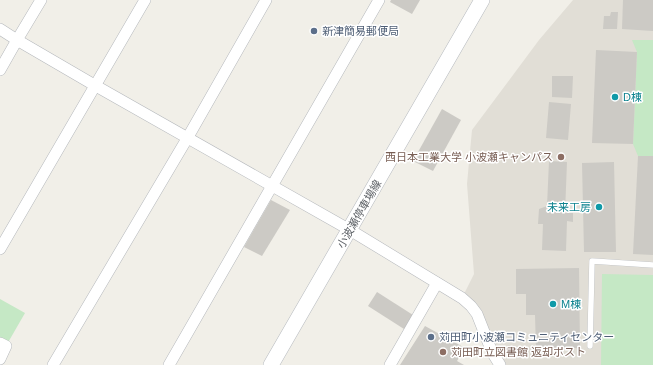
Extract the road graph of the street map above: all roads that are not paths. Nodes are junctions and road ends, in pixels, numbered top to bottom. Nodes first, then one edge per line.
1 (41, 0) edge
2 (145, 0) edge
3 (266, 0) edge
4 (379, 0) edge
5 (482, 0) edge
6 (0, 29) edge
7 (17, 40) junction
8 (0, 70) edge
9 (96, 86) junction
10 (188, 137) junction
11 (272, 185) junction
12 (350, 230) junction
13 (0, 249) edge
14 (653, 265) edge
15 (437, 283) junction
16 (0, 343) edge
17 (590, 346) dead end
18 (0, 359) edge
19 (53, 365) edge
20 (169, 365) edge
21 (271, 365) edge
22 (390, 365) edge
23 (500, 365) edge

1 - 7 street
2 - 9 street
3 - 10 street
4 - 11 street
5 - 12 main road, 小波瀬停車場線
6 - 7 street
7 - 8 street
7 - 9 street
9 - 10 street
9 - 13 street
10 - 11 street
10 - 19 street
11 - 12 street
11 - 20 street
12 - 15 street
12 - 21 main road, 小波瀬停車場線
14 - 17 lane
15 - 22 street
15 - 23 street
16 - 18 street

